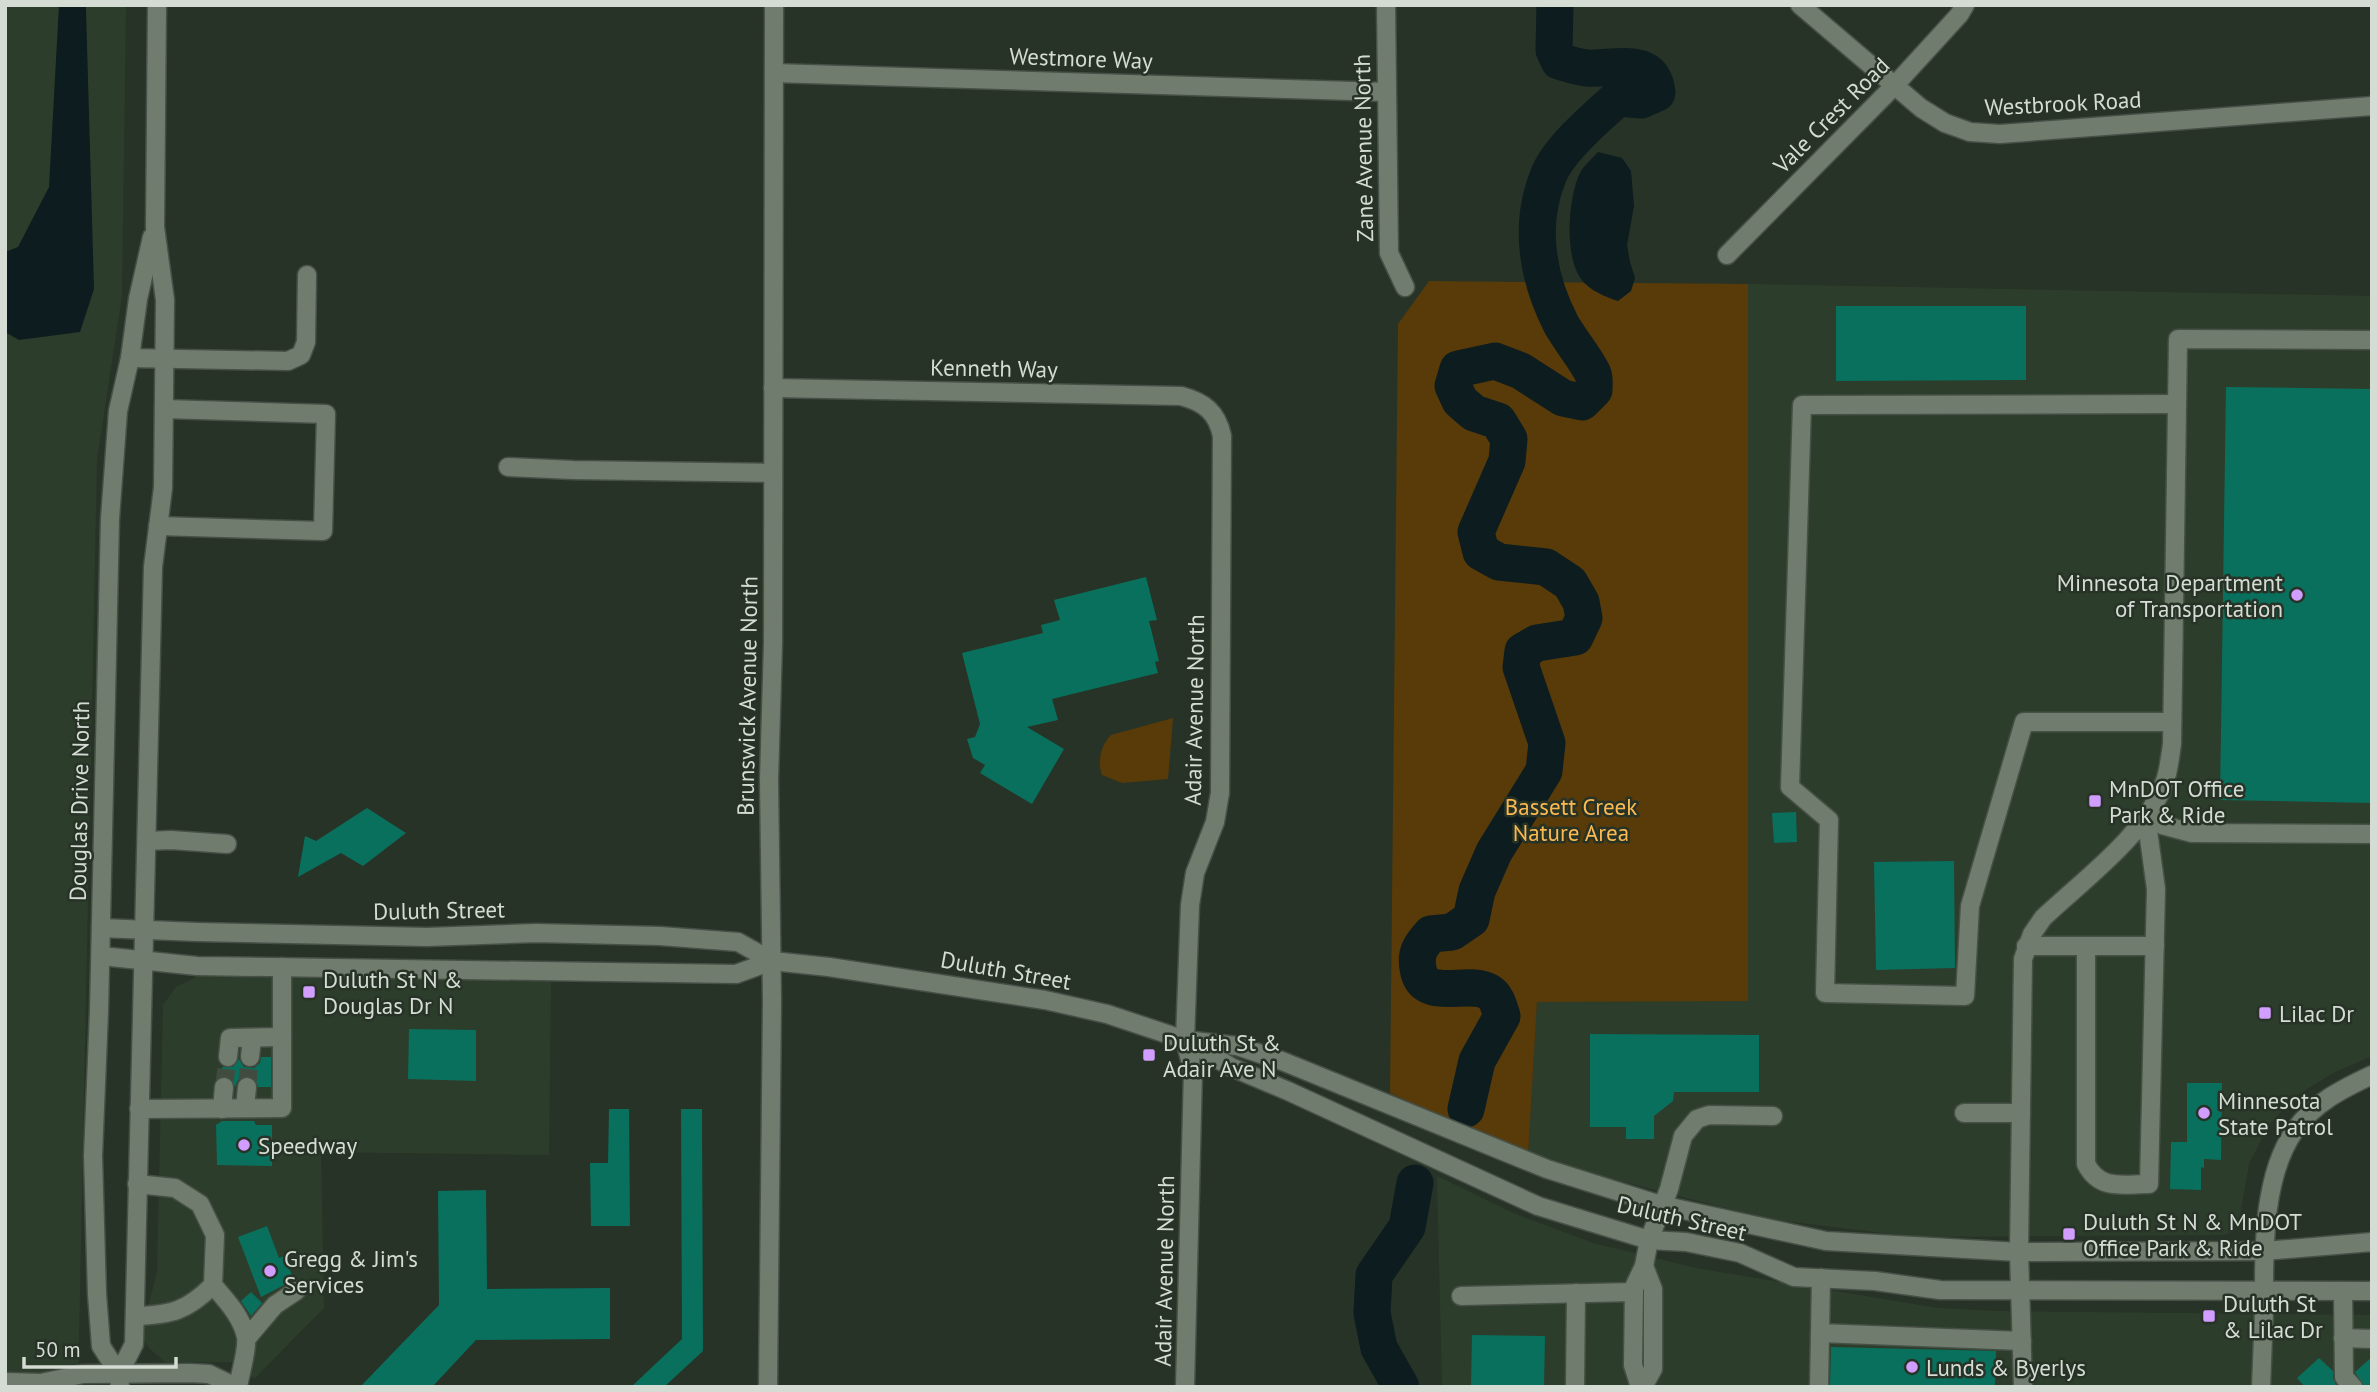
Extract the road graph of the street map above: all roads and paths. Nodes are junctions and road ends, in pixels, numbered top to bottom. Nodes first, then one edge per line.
1 (774, 5) edge
2 (1386, 5) edge
3 (1800, 5) edge
4 (1965, 5) edge
5 (156, 6) edge
6 (774, 73) junction
7 (1895, 85) junction
8 (1386, 92) junction
9 (2372, 106) edge
10 (155, 227) junction
11 (1727, 255) dead end
12 (307, 275) dead end
13 (1405, 287) dead end
14 (2372, 340) edge
15 (130, 359) junction
16 (164, 359) junction
17 (773, 388) junction
18 (2177, 404) junction
19 (164, 409) junction
20 (1211, 410) joint
21 (508, 467) dead end
22 (773, 473) junction
23 (158, 526) junction
24 (2172, 722) junction
25 (2146, 816) junction
26 (2372, 834) edge
27 (147, 841) junction
28 (227, 844) dead end
29 (101, 928) junction
30 (145, 929) junction
31 (2026, 946) junction
32 (2086, 946) junction
33 (2155, 946) junction
34 (101, 956) junction
35 (142, 959) junction
36 (772, 961) junction
37 (282, 967) junction
38 (282, 1037) junction
39 (252, 1038) junction
40 (1185, 1040) junction
41 (228, 1057) tunnel mouth
42 (250, 1057) tunnel mouth
43 (2372, 1075) edge
44 (224, 1087) tunnel mouth
45 (247, 1087) tunnel mouth
46 (245, 1108) junction
47 (222, 1109) junction
48 (139, 1110) junction
49 (2021, 1112) junction
50 (1964, 1113) dead end
51 (1773, 1116) dead end
52 (137, 1184) junction
53 (1661, 1205) junction
54 (1649, 1240) junction
55 (2372, 1242) edge
56 (2263, 1251) junction
57 (2019, 1252) junction
58 (1644, 1266) junction
59 (1821, 1278) junction
60 (213, 1285) junction
61 (2021, 1290) junction
62 (296, 1291) dead end
63 (2264, 1291) junction
64 (2343, 1291) junction
65 (2372, 1291) edge
66 (1634, 1292) junction
67 (1576, 1293) junction
68 (1461, 1296) dead end
69 (135, 1316) junction
70 (1820, 1333) junction
71 (247, 1338) junction
72 (2343, 1338) junction
73 (2372, 1339) edge
74 (2022, 1341) junction
75 (119, 1380) edge
76 (5, 1382) edge
77 (44, 1385) edge
78 (237, 1387) edge
79 (768, 1387) edge
80 (1185, 1387) edge
81 (1575, 1387) edge
82 (1641, 1387) edge
83 (1819, 1387) edge
84 (2023, 1387) edge
85 (2261, 1387) edge
86 (2353, 1387) edge

1 - 6 street, Brunswick Avenue North
2 - 8 street, Zane Avenue North
3 - 7 street, Westbrook Road
4 - 7 street, Vale Crest Road
5 - 10 street, Douglas Drive North
6 - 8 street, Westmore Way
6 - 17 street, Brunswick Avenue North
7 - 9 street, Westbrook Road
7 - 11 street, Vale Crest Road
8 - 13 street, Zane Avenue North
10 - 15 street, Douglas Drive North
10 - 16 street, Douglas Drive North
12 - 16 street
14 - 18 street
15 - 16 street
15 - 29 street, Douglas Drive North
16 - 19 street, Douglas Drive North
17 - 20 street, Kenneth Way
17 - 22 street, Brunswick Avenue North
18 - 24 street
18 - 24 street
19 - 23 street, Douglas Drive North
19 - 23 street
20 - 40 street, Adair Avenue North
21 - 22 street
22 - 36 street, Brunswick Avenue North
23 - 27 street, Douglas Drive North
24 - 25 street
25 - 26 street
25 - 31 street
25 - 33 street
27 - 28 street
27 - 30 street, Douglas Drive North
29 - 30 street, Duluth Street
29 - 34 street, Douglas Drive North
30 - 35 street, Douglas Drive North
30 - 36 street, Duluth Street
31 - 32 street
31 - 49 street
32 - 33 street
32 - 33 street
34 - 35 street, Duluth Street
34 - 75 street, Douglas Drive North
35 - 37 street, Duluth Street
35 - 48 street, Douglas Drive North
36 - 37 street, Duluth Street
36 - 40 street, Duluth Street
36 - 79 street, Brunswick Avenue North
37 - 38 street
38 - 39 street
38 - 46 street
39 - 41 street
39 - 42 street
40 - 53 street, Duluth Street
40 - 54 street, Duluth Street
40 - 80 street, Adair Avenue North
43 - 56 street
44 - 47 street
45 - 46 street
46 - 47 street
47 - 48 street
48 - 52 street, Douglas Drive North
49 - 50 street
49 - 57 street
51 - 53 street
52 - 60 street
52 - 69 street, Douglas Drive North
53 - 54 street
53 - 57 street, Duluth Street
54 - 58 street
54 - 59 street, Duluth Street
55 - 56 street, Duluth Street
56 - 57 street, Duluth Street
56 - 63 street
57 - 61 street
58 - 66 street
58 - 82 street
59 - 61 street, Duluth Street
59 - 70 street
60 - 69 street
60 - 71 street
61 - 63 street, Duluth Street
61 - 74 street
62 - 71 street
63 - 64 street, Duluth Street
63 - 85 street
64 - 65 street, Duluth Street
64 - 72 street
66 - 67 street
66 - 82 street
67 - 68 street
67 - 81 street
69 - 75 street, Douglas Drive North
70 - 74 street
70 - 83 street
71 - 78 street
72 - 73 street
72 - 86 street
74 - 84 street
75 - 77 street
75 - 78 street
76 - 77 street

